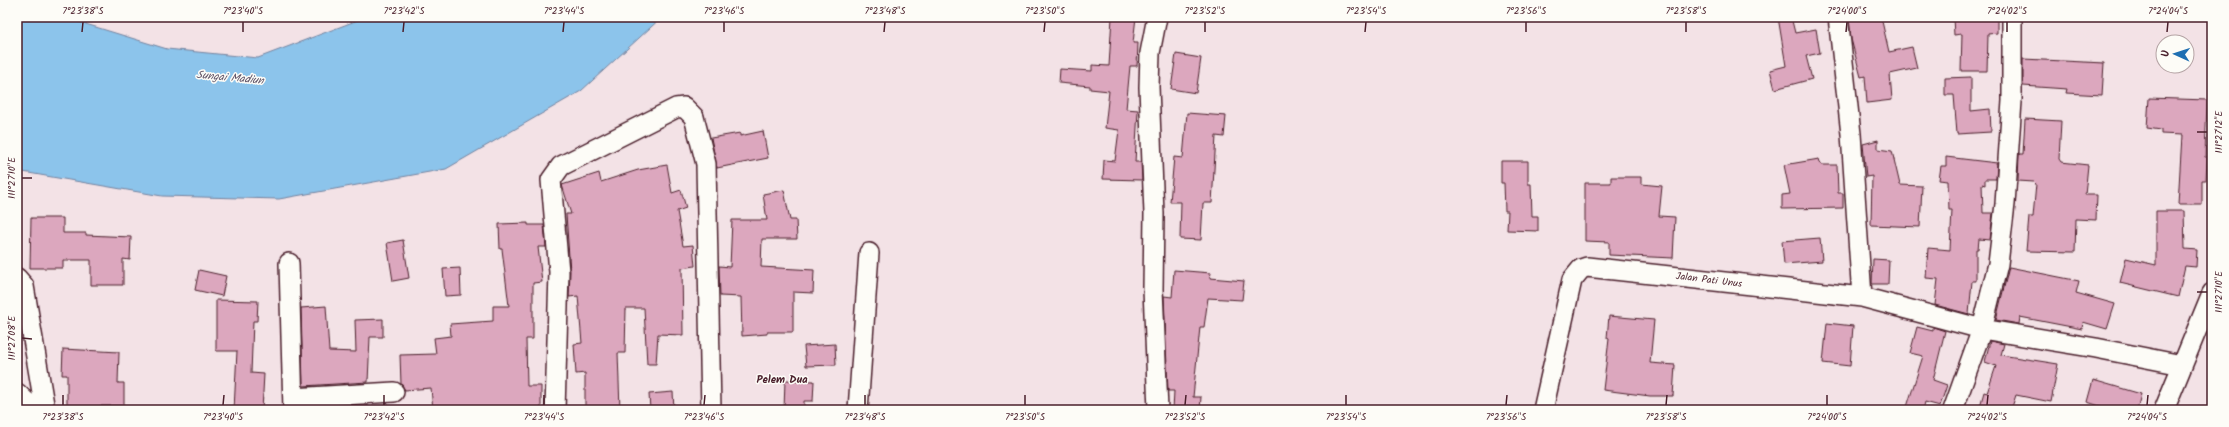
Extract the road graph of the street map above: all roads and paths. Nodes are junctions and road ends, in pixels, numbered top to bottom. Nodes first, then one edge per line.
1 (1157, 17) edge
2 (1838, 17) edge
3 (2012, 17) edge
4 (869, 253) dead end
5 (289, 263) dead end
6 (17, 278) edge
7 (2212, 293) edge
8 (1862, 297) junction
9 (1982, 329) junction
10 (2182, 365) junction
11 (394, 392) dead end
12 (17, 393) edge
13 (293, 404) edge
14 (35, 410) edge
15 (45, 410) edge
16 (555, 410) edge
17 (711, 410) edge
18 (858, 410) edge
19 (1158, 410) edge
20 (1543, 410) edge
21 (1953, 410) edge
22 (2164, 410) edge

1 - 19 street
2 - 8 street
3 - 9 street
4 - 18 street
5 - 13 street
6 - 15 street
7 - 10 street
8 - 9 street, Jalan Pati Unus
8 - 20 street, Jalan Pati Unus
9 - 10 street, Jalan Pati Unus
9 - 21 street
10 - 22 street
11 - 13 street
12 - 14 street
16 - 17 street

